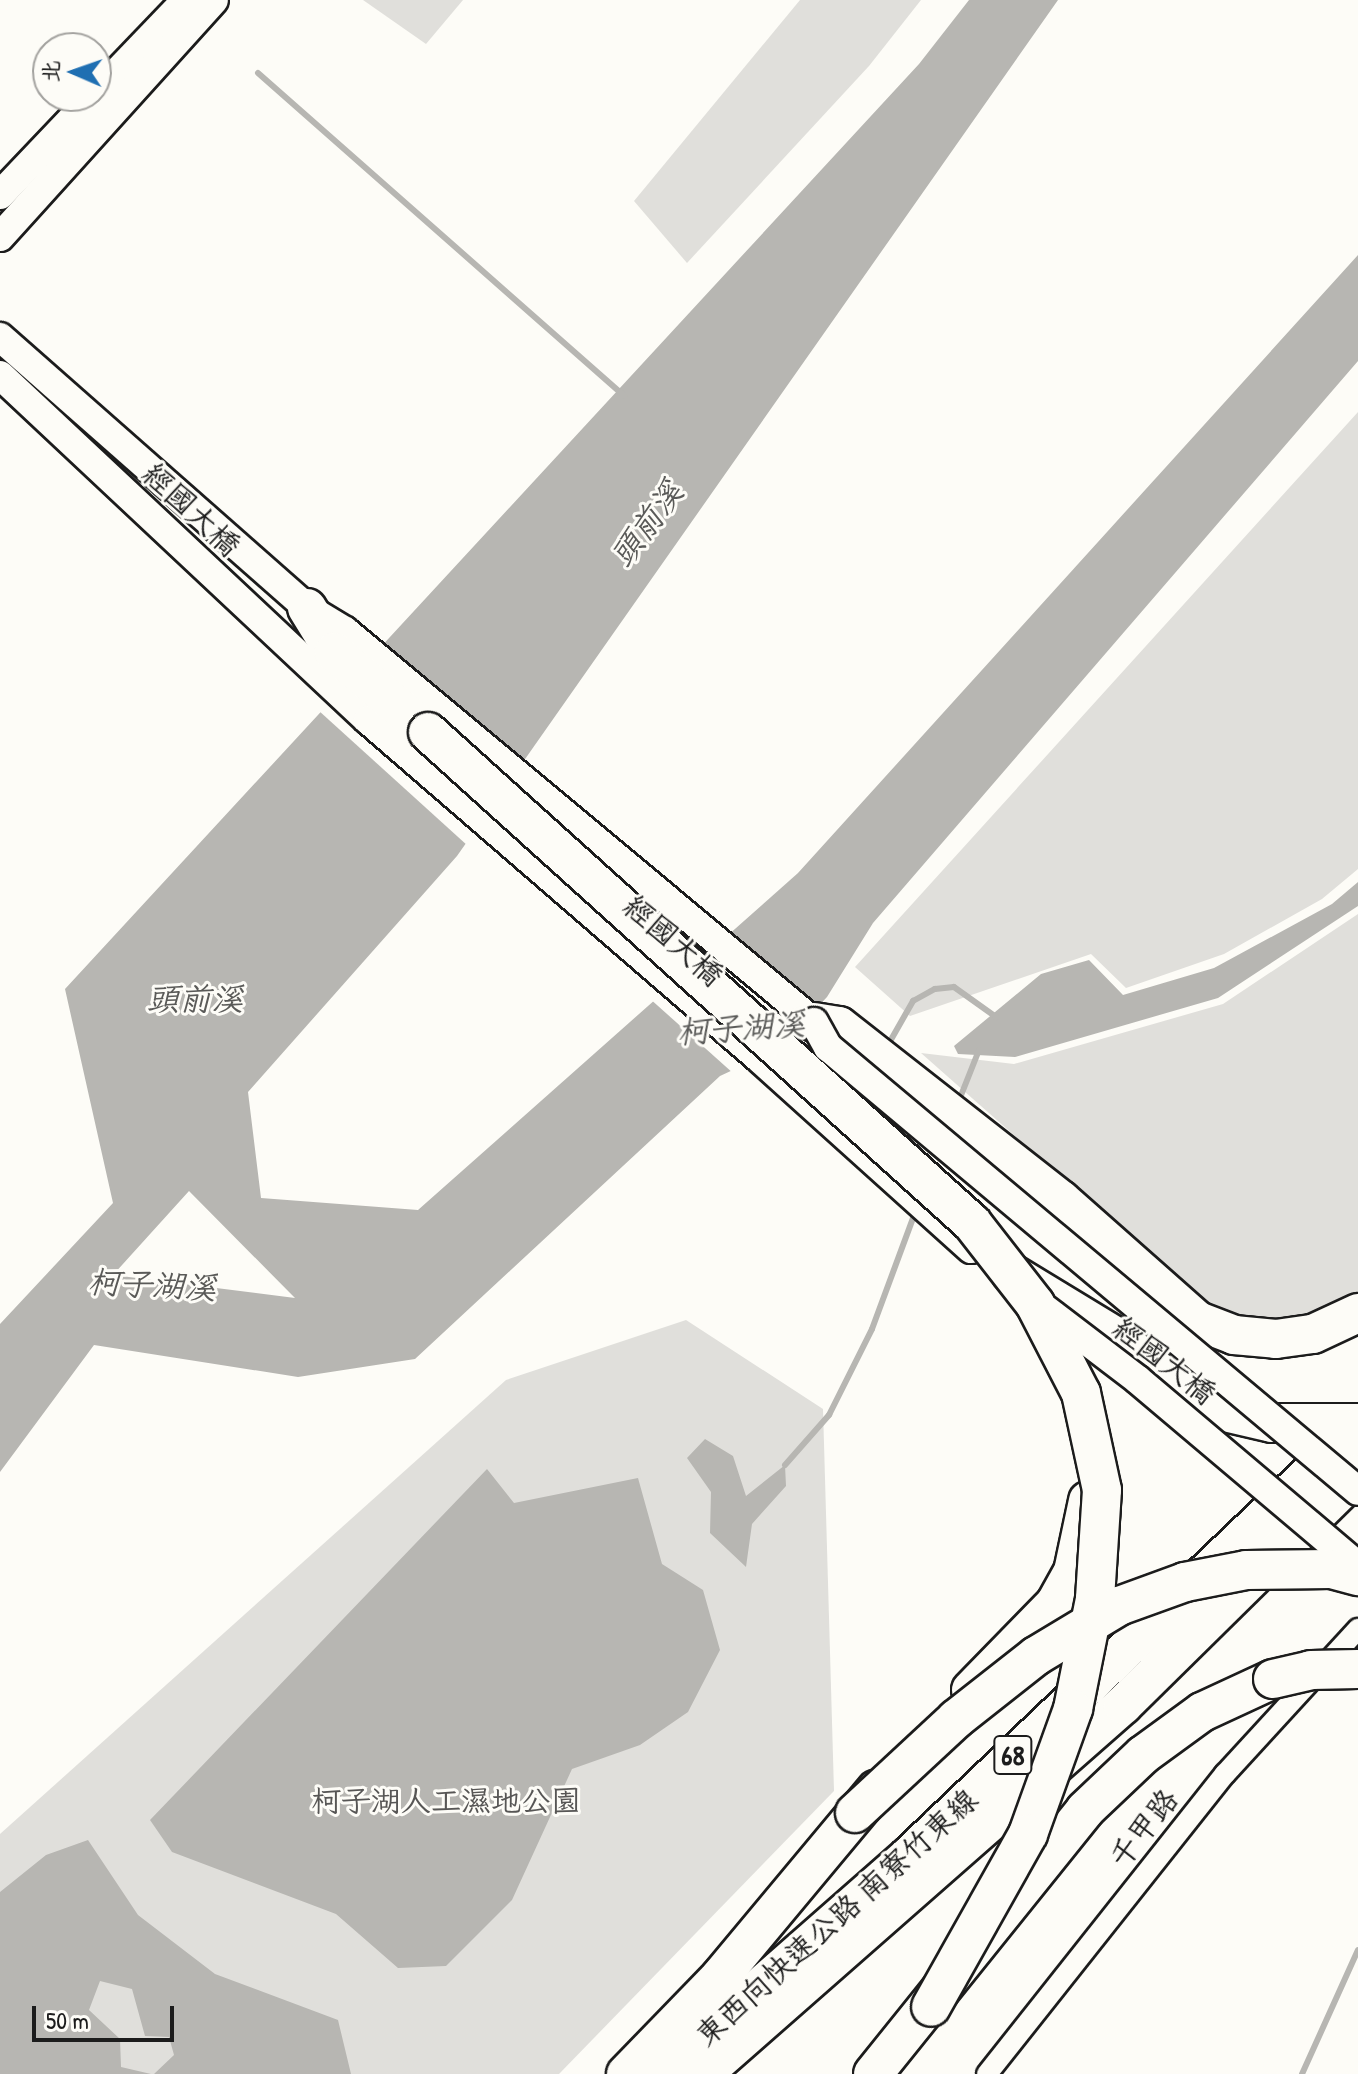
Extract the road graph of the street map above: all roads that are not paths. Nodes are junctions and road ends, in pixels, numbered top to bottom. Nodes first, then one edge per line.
1 (186, 0) edge
2 (214, 0) edge
3 (112, 77) edge
4 (79, 112) edge
5 (0, 195) edge
6 (0, 237) edge
7 (0, 337) edge
8 (0, 375) edge
9 (307, 608) junction
10 (814, 1022) junction
11 (971, 1249) junction
12 (1358, 1313) edge
13 (1272, 1423) junction
14 (1358, 1426) edge
15 (1358, 1473) edge
16 (1358, 1491) edge
17 (1358, 1566) edge
18 (1358, 1576) edge
19 (1358, 1629) edge
20 (1358, 1669) edge
21 (855, 1813) junction
22 (931, 2007) junction
23 (626, 2074) edge
24 (661, 2074) edge
25 (703, 2074) edge
26 (873, 2074) edge
27 (987, 2074) edge

1 - 3 main road
2 - 6 main road
4 - 5 main road
7 - 9 main road, 經國大橋
8 - 11 main road, 經國大橋
9 - 10 main road, 經國大橋
9 - 22 highway, bridge
10 - 12 highway
10 - 13 main road, 經國大橋, bridge
11 - 13 highway, bridge
11 - 17 main road, 經國大橋, bridge
11 - 21 highway, bridge
13 - 14 highway
13 - 16 main road, 經國大橋, bridge
14 - 24 highway, 東西向快速公路 南寮竹東線 / 68
15 - 25 highway, 東西向快速公路 南寮竹東線 / 68
18 - 21 highway, bridge
19 - 27 street, 千甲路
20 - 22 highway, bridge
21 - 23 highway
22 - 26 highway

